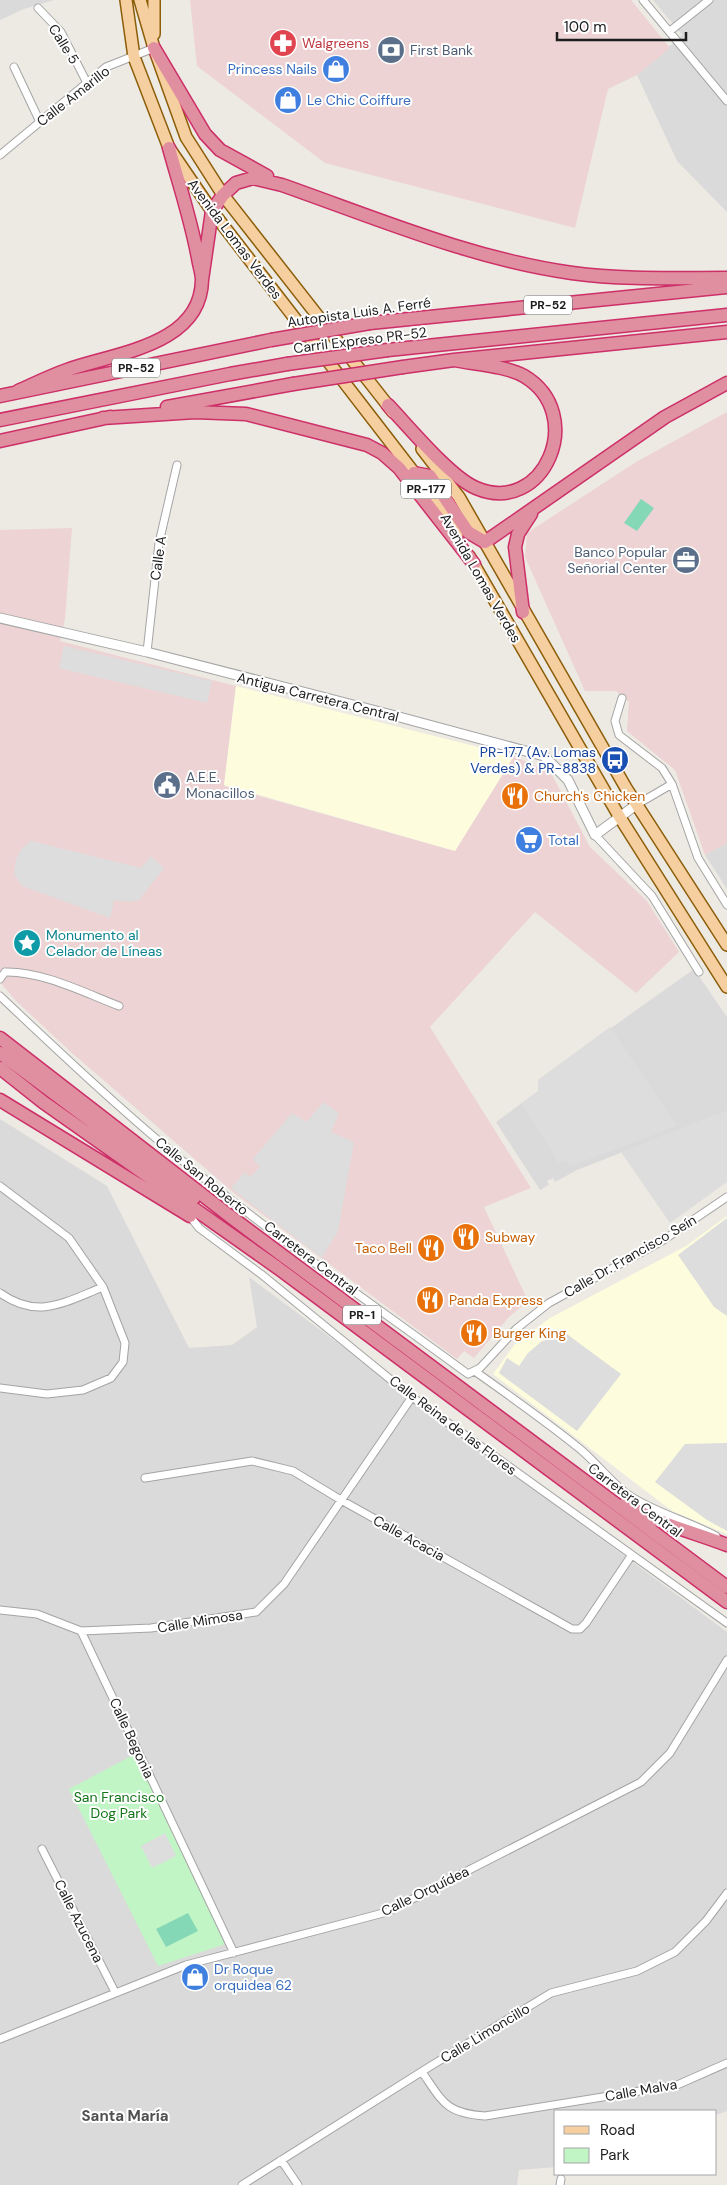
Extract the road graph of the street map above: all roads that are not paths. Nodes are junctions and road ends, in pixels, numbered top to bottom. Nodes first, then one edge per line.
1 (126, 0) edge
2 (140, 0) edge
3 (154, 0) edge
4 (643, 0) edge
5 (709, 0) edge
6 (38, 8) dead end
7 (670, 31) junction
8 (154, 48) junction
9 (134, 57) junction
10 (14, 67) dead end
11 (87, 83) junction
12 (727, 101) edge
13 (40, 122) junction
14 (169, 148) junction
15 (0, 155) edge
16 (282, 184) junction
17 (223, 194) junction
18 (212, 211) junction
19 (727, 278) edge
20 (202, 280) junction
21 (727, 287) edge
22 (727, 315) edge
23 (727, 332) edge
24 (454, 360) junction
25 (727, 383) edge
26 (18, 391) junction
27 (0, 396) edge
28 (388, 405) junction
29 (103, 418) junction
30 (0, 420) edge
31 (0, 441) edge
32 (177, 465) dead end
33 (414, 473) junction
34 (536, 506) junction
35 (485, 542) junction
36 (474, 564) junction
37 (523, 612) junction
38 (0, 618) edge
39 (147, 652) junction
40 (622, 698) dead end
41 (672, 784) junction
42 (636, 805) junction
43 (619, 816) junction
44 (595, 835) junction
45 (727, 905) edge
46 (727, 945) edge
47 (3, 970) edge
48 (699, 972) dead end
49 (0, 979) edge
50 (727, 987) edge
51 (0, 996) edge
52 (119, 1006) dead end
53 (0, 1038) edge
54 (0, 1053) edge
55 (0, 1068) edge
56 (0, 1100) edge
57 (0, 1186) edge
58 (727, 1197) edge
59 (189, 1215) junction
60 (278, 1268) junction
61 (103, 1287) junction
62 (0, 1293) edge
63 (476, 1372) junction
64 (0, 1388) edge
65 (412, 1397) junction
66 (145, 1478) dead end
67 (595, 1490) junction
68 (341, 1500) junction
69 (727, 1544) edge
70 (632, 1556) junction
71 (727, 1587) edge
72 (727, 1602) edge
73 (0, 1610) edge
74 (727, 1623) edge
75 (81, 1631) junction
76 (727, 1660) edge
77 (42, 1849) dead end
78 (727, 1893) edge
79 (234, 1953) junction
80 (116, 1992) junction
81 (0, 2039) edge
82 (727, 2063) edge
83 (422, 2072) junction
84 (281, 2160) junction
85 (242, 2185) edge
86 (298, 2185) edge

1 - 9 main road, Avenida Lomas Verdes / PR-177
2 - 8 main road, Avenida Lomas Verdes / PR-177
3 - 8 main road
4 - 7 street
5 - 7 street
6 - 11 street, Calle 5
7 - 12 street
8 - 9 street, Calle Amarillo
8 - 16 highway
8 - 17 main road, Avenida Lomas Verdes / PR-177
9 - 11 street, Calle Amarillo
9 - 14 main road, Avenida Lomas Verdes / PR-177
10 - 13 street
11 - 13 street, Calle Amarillo
13 - 15 street, Calle Amarillo
14 - 18 main road, Avenida Lomas Verdes / PR-177
14 - 20 highway
16 - 17 highway
16 - 19 highway
17 - 18 highway
17 - 28 main road, Avenida Lomas Verdes / PR-177
18 - 20 highway
18 - 33 main road, Avenida Lomas Verdes / PR-177
20 - 26 highway
21 - 26 highway, Autopista Luis A. Ferré / PR-52, bridge
22 - 30 highway, Carril Expreso PR-52, bridge
23 - 24 highway
24 - 28 highway
24 - 29 highway, bridge
25 - 34 highway
26 - 27 highway, Autopista Luis A. Ferré / PR-52
28 - 35 main road, Avenida Lomas Verdes / PR-177
29 - 31 highway
29 - 36 highway
32 - 39 street, Calle A
33 - 35 highway
33 - 36 main road, Avenida Lomas Verdes / PR-177
34 - 35 highway
34 - 37 highway
35 - 37 main road, Avenida Lomas Verdes / PR-177
36 - 43 main road, Avenida Lomas Verdes / PR-177
37 - 42 main road, Avenida Lomas Verdes / PR-177
38 - 39 street, Antigua Carretera Central
39 - 44 street, Antigua Carretera Central
40 - 41 street
41 - 42 street
41 - 45 street
42 - 43 street
42 - 46 main road, Avenida Lomas Verdes / PR-177
43 - 44 street
43 - 50 main road, Avenida Lomas Verdes / PR-177
44 - 48 street
47 - 49 street
47 - 52 street
51 - 63 street, Calle San Roberto
53 - 67 highway, Carretera Central / PR-1
54 - 60 highway
55 - 60 highway, Carretera Central / PR-1
56 - 59 highway
57 - 61 street
58 - 63 street, Calle Dr. Francisco Seín
59 - 60 highway
59 - 65 street, Calle Reina de las Flores
60 - 72 highway, Carretera Central / PR-1
61 - 62 street
61 - 64 street
63 - 69 street
65 - 68 street, Calle Mimosa
65 - 70 street, Calle Reina de las Flores
66 - 68 street, Calle Acacia
67 - 69 highway
67 - 71 highway, Carretera Central / PR-1
68 - 70 street, Calle Acacia
68 - 75 street, Calle Mimosa
70 - 74 street, Calle Reina de las Flores
73 - 75 street, Calle Mimosa
75 - 79 street, Calle Begonia
76 - 79 street, Calle Orquídea
77 - 80 street, Calle Azucena
78 - 83 street, Calle Limoncillo
79 - 80 street, Calle Orquídea
80 - 81 street, Calle Orquídea
82 - 83 street, Calle Malva
83 - 84 street, Calle Limoncillo
84 - 85 street, Calle Limoncillo
84 - 86 street

